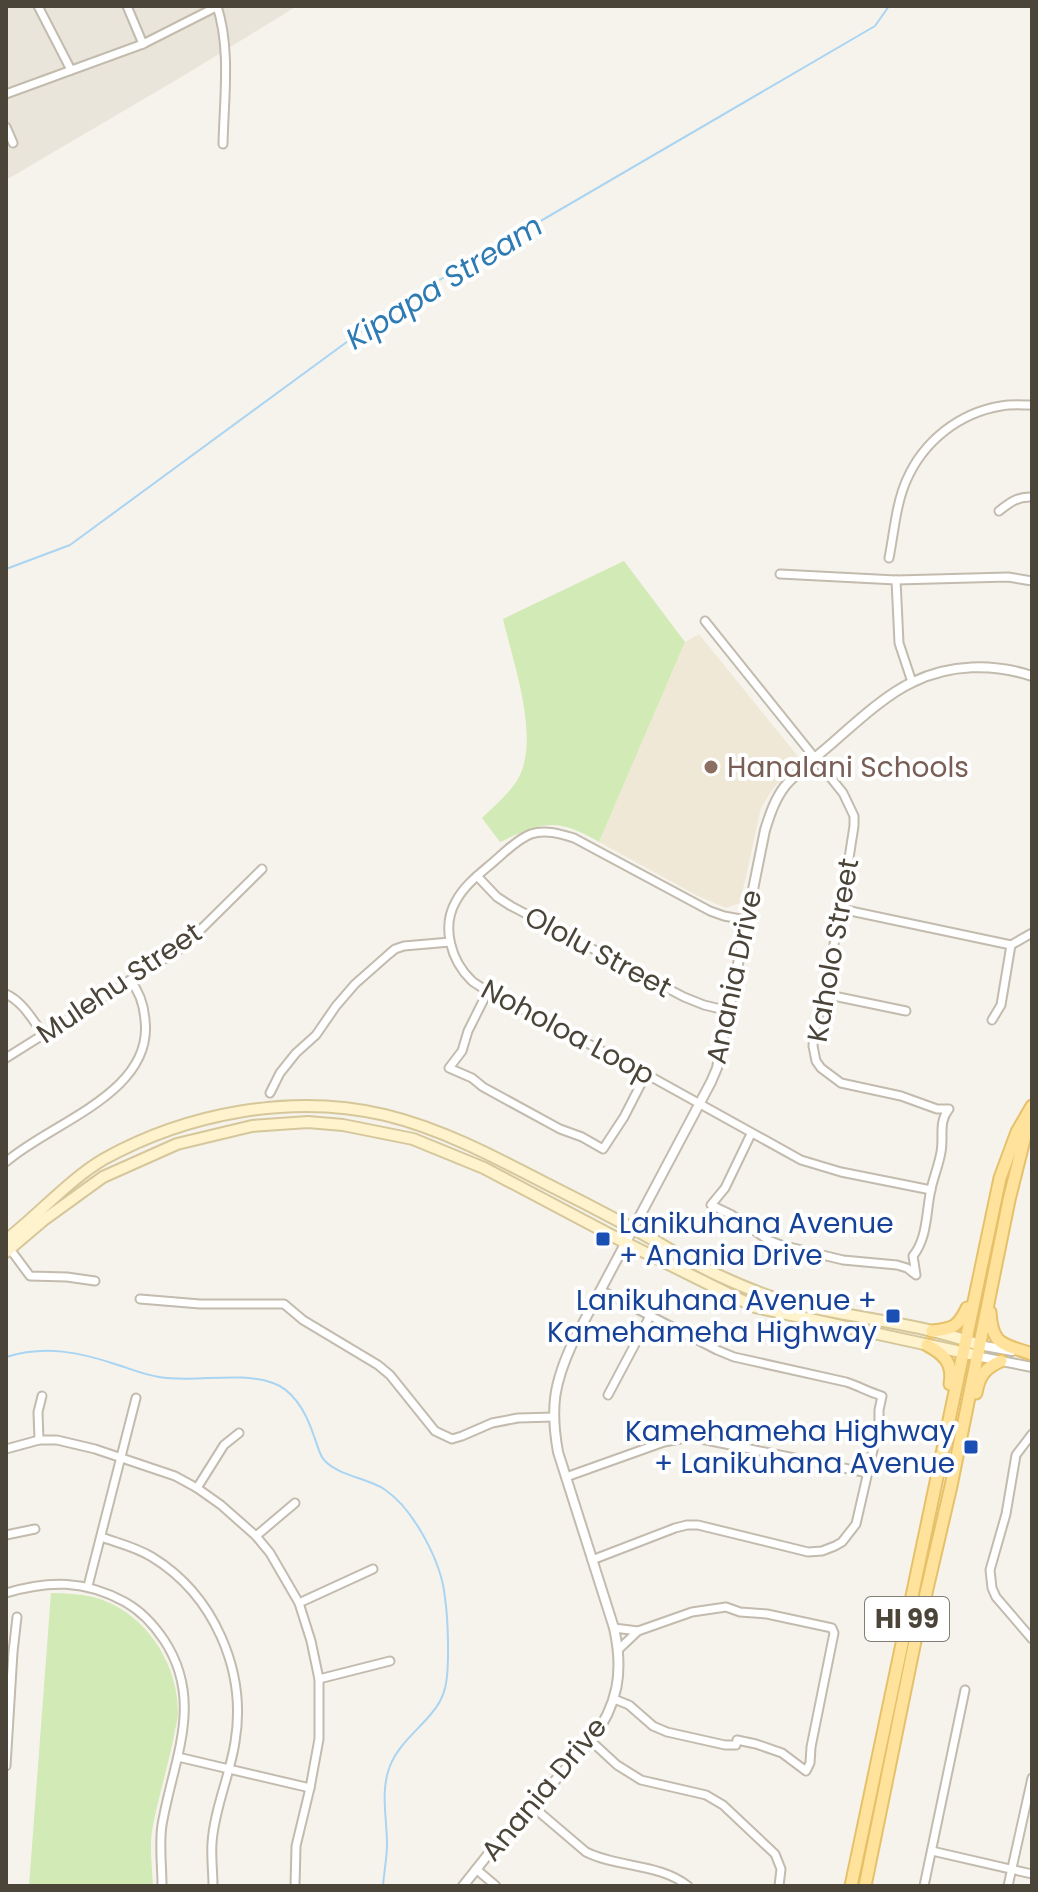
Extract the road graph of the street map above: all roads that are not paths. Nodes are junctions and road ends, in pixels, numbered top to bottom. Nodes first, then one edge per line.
1 (38, 6) edge
2 (127, 6) edge
3 (217, 6) edge
4 (143, 44) junction
5 (71, 70) junction
6 (6, 94) edge
7 (6, 127) edge
8 (13, 143) dead end
9 (223, 144) dead end
10 (1032, 405) edge
11 (1032, 497) edge
12 (999, 511) dead end
13 (889, 558) dead end
14 (780, 574) dead end
15 (896, 580) junction
16 (1032, 581) edge
17 (705, 621) dead end
18 (1032, 676) edge
19 (912, 682) junction
20 (814, 758) junction
21 (262, 869) dead end
22 (477, 876) junction
23 (841, 909) junction
24 (746, 920) junction
25 (1032, 933) edge
26 (450, 942) junction
27 (1011, 945) junction
28 (130, 980) junction
29 (488, 991) junction
30 (6, 994) edge
31 (824, 994) junction
32 (729, 1011) junction
33 (906, 1011) dead end
34 (992, 1020) dead end
35 (43, 1034) junction
36 (6, 1058) edge
37 (646, 1074) junction
38 (270, 1093) dead end
39 (700, 1104) junction
40 (1032, 1107) edge
41 (751, 1134) junction
42 (6, 1162) edge
43 (931, 1190) junction
44 (633, 1228) junction
45 (626, 1243) junction
46 (7, 1246) edge
47 (95, 1281) dead end
48 (602, 1291) junction
49 (975, 1293) junction
50 (140, 1299) dead end
51 (989, 1301) junction
52 (650, 1316) junction
53 (932, 1331) junction
54 (965, 1340) junction
55 (927, 1345) junction
56 (978, 1350) junction
57 (963, 1353) junction
58 (1032, 1354) edge
59 (1001, 1361) junction
60 (1032, 1367) edge
61 (608, 1395) dead end
62 (42, 1396) dead end
63 (136, 1398) dead end
64 (554, 1417) junction
65 (239, 1433) dead end
66 (1032, 1434) edge
67 (39, 1440) junction
68 (6, 1449) edge
69 (121, 1457) junction
70 (868, 1473) junction
71 (566, 1477) junction
72 (951, 1486) junction
73 (197, 1488) junction
74 (295, 1503) dead end
75 (928, 1514) junction
76 (35, 1529) dead end
77 (6, 1535) edge
78 (256, 1536) junction
79 (101, 1537) junction
80 (592, 1560) junction
81 (373, 1569) dead end
82 (88, 1586) junction
83 (6, 1593) edge
84 (299, 1603) junction
85 (17, 1617) dead end
86 (614, 1628) junction
87 (638, 1631) junction
88 (1032, 1639) edge
89 (619, 1649) junction
90 (9, 1652) edge
91 (390, 1661) dead end
92 (319, 1679) junction
93 (965, 1690) dead end
94 (614, 1699) junction
95 (8, 1712) edge
96 (591, 1741) junction
97 (178, 1757) junction
98 (6, 1766) edge
99 (230, 1768) junction
100 (1032, 1778) edge
101 (310, 1788) junction
102 (532, 1806) junction
103 (932, 1851) junction
104 (476, 1869) junction
105 (1012, 1869) junction
106 (1032, 1874) edge
107 (162, 1886) edge
108 (213, 1886) edge
109 (295, 1886) edge
110 (463, 1886) edge
111 (496, 1886) edge
112 (688, 1886) edge
113 (779, 1886) edge
114 (851, 1886) edge
115 (865, 1886) edge
116 (924, 1886) edge
117 (1008, 1886) edge

1 - 5 street
2 - 4 street
3 - 4 street
3 - 9 street
4 - 5 street
5 - 6 street
7 - 8 street
10 - 13 street
11 - 12 street
14 - 15 street
15 - 16 street
15 - 19 street
17 - 20 street, Kaholo Street
18 - 19 street, Anania Drive
19 - 20 street, Anania Drive
20 - 23 street, Kaholo Street
20 - 24 street, Anania Drive
21 - 28 street, Mulehu Street
22 - 24 street
22 - 26 street
22 - 32 street, Ololu Street
23 - 27 street
23 - 31 street, Kaholo Street
24 - 32 street, Anania Drive
25 - 27 street
26 - 29 street, Noholoa Loop
26 - 38 street
27 - 34 street
28 - 35 street, Mulehu Street
28 - 42 street
29 - 37 street, Noholoa Loop
29 - 37 street
30 - 35 street
31 - 33 street
31 - 43 street, Kaholo Street
32 - 39 street, Anania Drive
35 - 36 street, Mulehu Street
37 - 39 street, Noholoa Loop
39 - 41 street, Noholoa Loop
39 - 44 street, Anania Drive
40 - 49 main road, HI 99
40 - 51 main road, HI 99
41 - 43 street, Noholoa Loop
41 - 43 street, Kaholo Street
44 - 45 street, Anania Drive
44 - 46 main road
44 - 53 main road
45 - 46 main road
45 - 48 street, Anania Drive
45 - 55 main road
46 - 47 street
48 - 52 street
48 - 64 street, Anania Drive
49 - 53 main road
49 - 54 main road, HI 99
50 - 64 street
51 - 56 main road, HI 99
51 - 58 main road
52 - 61 street
52 - 70 street
53 - 54 main road
54 - 56 main road
54 - 57 main road, HI 99
55 - 57 main road
55 - 75 main road
56 - 57 main road
56 - 58 street
56 - 59 street
56 - 72 main road, HI 99
57 - 75 main road, HI 99
59 - 60 street
59 - 72 main road
62 - 67 street
63 - 69 street
64 - 71 street, Anania Drive
65 - 73 street
66 - 88 street
67 - 68 street
67 - 69 street
69 - 73 street
69 - 79 street
70 - 71 street
70 - 80 street
71 - 80 street, Anania Drive
72 - 115 main road, HI 99
73 - 78 street
74 - 78 street
75 - 114 main road, HI 99
76 - 77 street
78 - 84 street
79 - 82 street
79 - 99 street
80 - 86 street, Anania Drive
81 - 84 street
82 - 83 street
82 - 97 street
84 - 92 street
85 - 90 street
86 - 87 street
86 - 89 street, Anania Drive
87 - 89 street
87 - 94 street
89 - 94 street, Anania Drive
90 - 95 street
91 - 92 street
92 - 101 street
93 - 103 street
94 - 96 street, Anania Drive
95 - 98 street
96 - 102 street, Anania Drive
96 - 113 street
97 - 99 street
97 - 107 street
99 - 101 street
99 - 108 street
100 - 105 street
101 - 109 street
102 - 104 street, Anania Drive
102 - 112 street
103 - 105 street
103 - 116 street
104 - 110 street, Anania Drive
104 - 111 street
105 - 106 street
105 - 117 street

